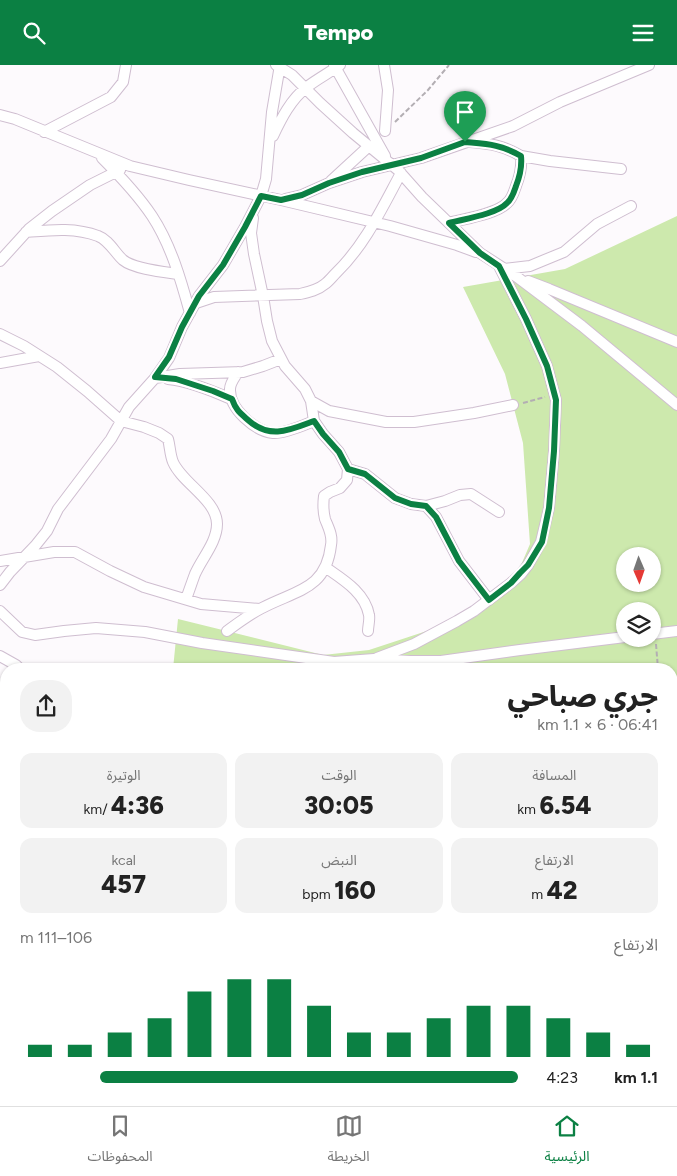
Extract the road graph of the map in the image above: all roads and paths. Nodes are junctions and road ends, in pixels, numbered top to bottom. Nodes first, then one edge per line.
1 (126, 65) edge
2 (384, 65) edge
3 (449, 65) edge
4 (649, 65) edge
5 (279, 66) edge
6 (337, 66) edge
7 (305, 88) junction
8 (0, 108) edge
9 (0, 115) edge
10 (14, 119) junction
11 (44, 131) junction
12 (385, 131) joint
13 (465, 142) junction
14 (270, 144) junction
15 (369, 145) junction
16 (99, 154) junction
17 (521, 156) junction
18 (391, 164) junction
19 (130, 166) junction
20 (621, 169) dead end
21 (115, 171) junction
22 (401, 173) junction
23 (329, 183) junction
24 (261, 196) junction
25 (281, 200) junction
26 (631, 206) dead end
27 (253, 211) junction
28 (374, 222) junction
29 (449, 223) junction
30 (26, 232) junction
31 (480, 253) junction
32 (0, 261) edge
33 (501, 268) junction
34 (178, 274) junction
35 (517, 277) junction
36 (263, 296) junction
37 (196, 303) junction
38 (190, 313) junction
39 (0, 335) edge
40 (677, 342) edge
41 (39, 355) junction
42 (281, 359) junction
43 (0, 363) edge
44 (238, 372) junction
45 (155, 377) junction
46 (554, 394) junction
47 (232, 399) junction
48 (311, 401) junction
49 (513, 405) joint
50 (677, 405) edge
51 (121, 421) junction
52 (314, 421) junction
53 (348, 469) junction
54 (426, 506) junction
55 (499, 512) dead end
56 (25, 556) junction
57 (0, 561) edge
58 (325, 567) junction
59 (0, 585) edge
60 (186, 599) junction
61 (489, 600) junction
62 (260, 609) junction
63 (0, 611) edge
64 (227, 631) dead end
65 (368, 631) dead end
66 (677, 631) edge
67 (661, 633) edge
68 (616, 638) edge
69 (655, 647) edge
70 (0, 656) edge
71 (374, 659) junction
72 (12, 663) edge
73 (657, 663) edge

1 - 11 street
2 - 12 street
3 - 12 path
4 - 13 street
5 - 7 street
5 - 14 street
6 - 7 street
6 - 18 street
7 - 14 street
7 - 15 street
8 - 10 street
9 - 10 street
10 - 11 street
11 - 16 street
13 - 17 street
13 - 18 street
14 - 24 street
15 - 18 street
15 - 23 street
16 - 19 street
16 - 21 street
17 - 20 street
17 - 29 street
18 - 22 street
18 - 23 street
19 - 21 street
19 - 24 street
21 - 30 street
21 - 34 street
22 - 28 street
22 - 29 street
23 - 25 street
24 - 25 street
24 - 27 street
25 - 28 street
26 - 33 street
27 - 36 street
27 - 37 street
28 - 31 street
28 - 36 street
29 - 31 street
30 - 32 street
30 - 34 street
31 - 33 street
33 - 35 street
33 - 46 street
34 - 38 street
35 - 40 street
35 - 50 street
36 - 37 street
36 - 42 street
37 - 38 street
38 - 45 street
39 - 41 street
41 - 43 street
41 - 51 street
42 - 44 street
42 - 48 street
44 - 45 street
44 - 47 street
45 - 47 street
45 - 51 street
46 - 49 path
46 - 61 street
47 - 52 street
48 - 49 street
48 - 52 street
51 - 56 street
51 - 60 street
52 - 53 street
53 - 54 street
53 - 58 street
54 - 55 street
54 - 61 street
56 - 57 street
56 - 59 street
56 - 60 street
58 - 62 street
58 - 65 street
60 - 62 street
61 - 71 street
62 - 64 street
63 - 71 street
66 - 67 street
68 - 71 street
69 - 73 path
70 - 72 street

